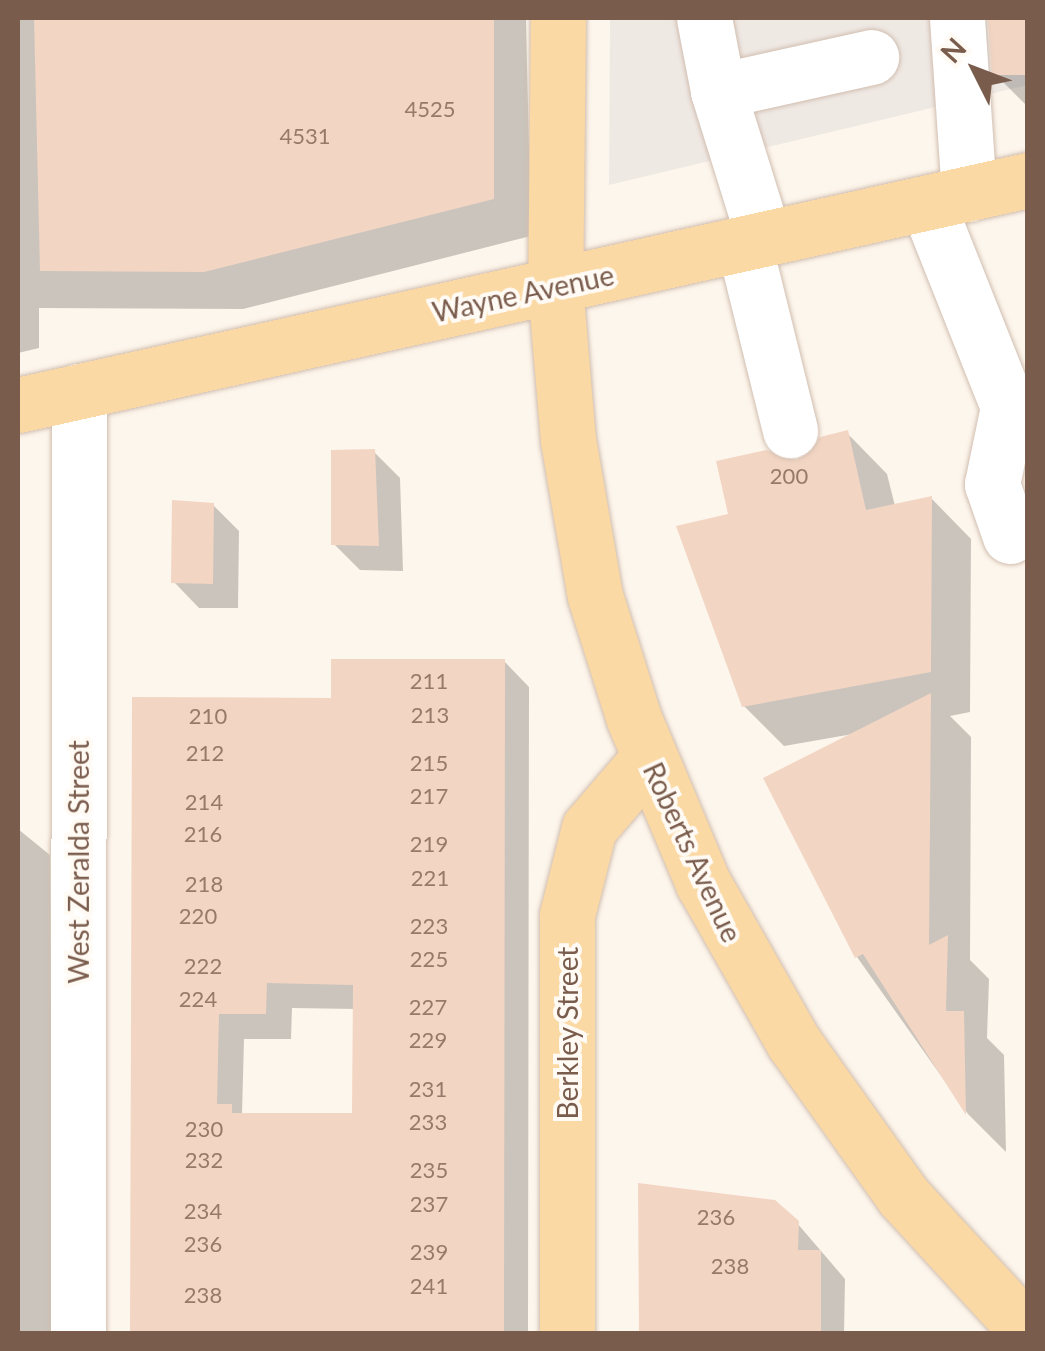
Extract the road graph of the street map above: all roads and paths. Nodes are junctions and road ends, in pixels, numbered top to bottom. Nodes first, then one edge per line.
1 (558, 18) edge
2 (704, 18) edge
3 (958, 18) edge
4 (871, 57) dead end
5 (718, 91) junction
6 (1028, 180) edge
7 (948, 198) junction
8 (754, 242) junction
9 (555, 286) junction
10 (78, 392) junction
11 (18, 405) edge
12 (790, 430) dead end
13 (1010, 536) dead end
14 (649, 758) junction
15 (1028, 1332) edge
16 (78, 1334) edge
17 (567, 1334) edge

1 - 9 main road, Roberts Avenue
2 - 5 street
3 - 7 street
4 - 5 street
5 - 8 street
6 - 7 main road, Wayne Avenue
7 - 8 main road, Wayne Avenue
7 - 13 street
8 - 9 main road, Wayne Avenue
8 - 12 street
9 - 10 main road, Wayne Avenue
9 - 14 main road, Roberts Avenue
10 - 11 main road, Wayne Avenue
10 - 16 street, West Zeralda Street
14 - 15 main road, Roberts Avenue
14 - 17 main road, Berkley Street

